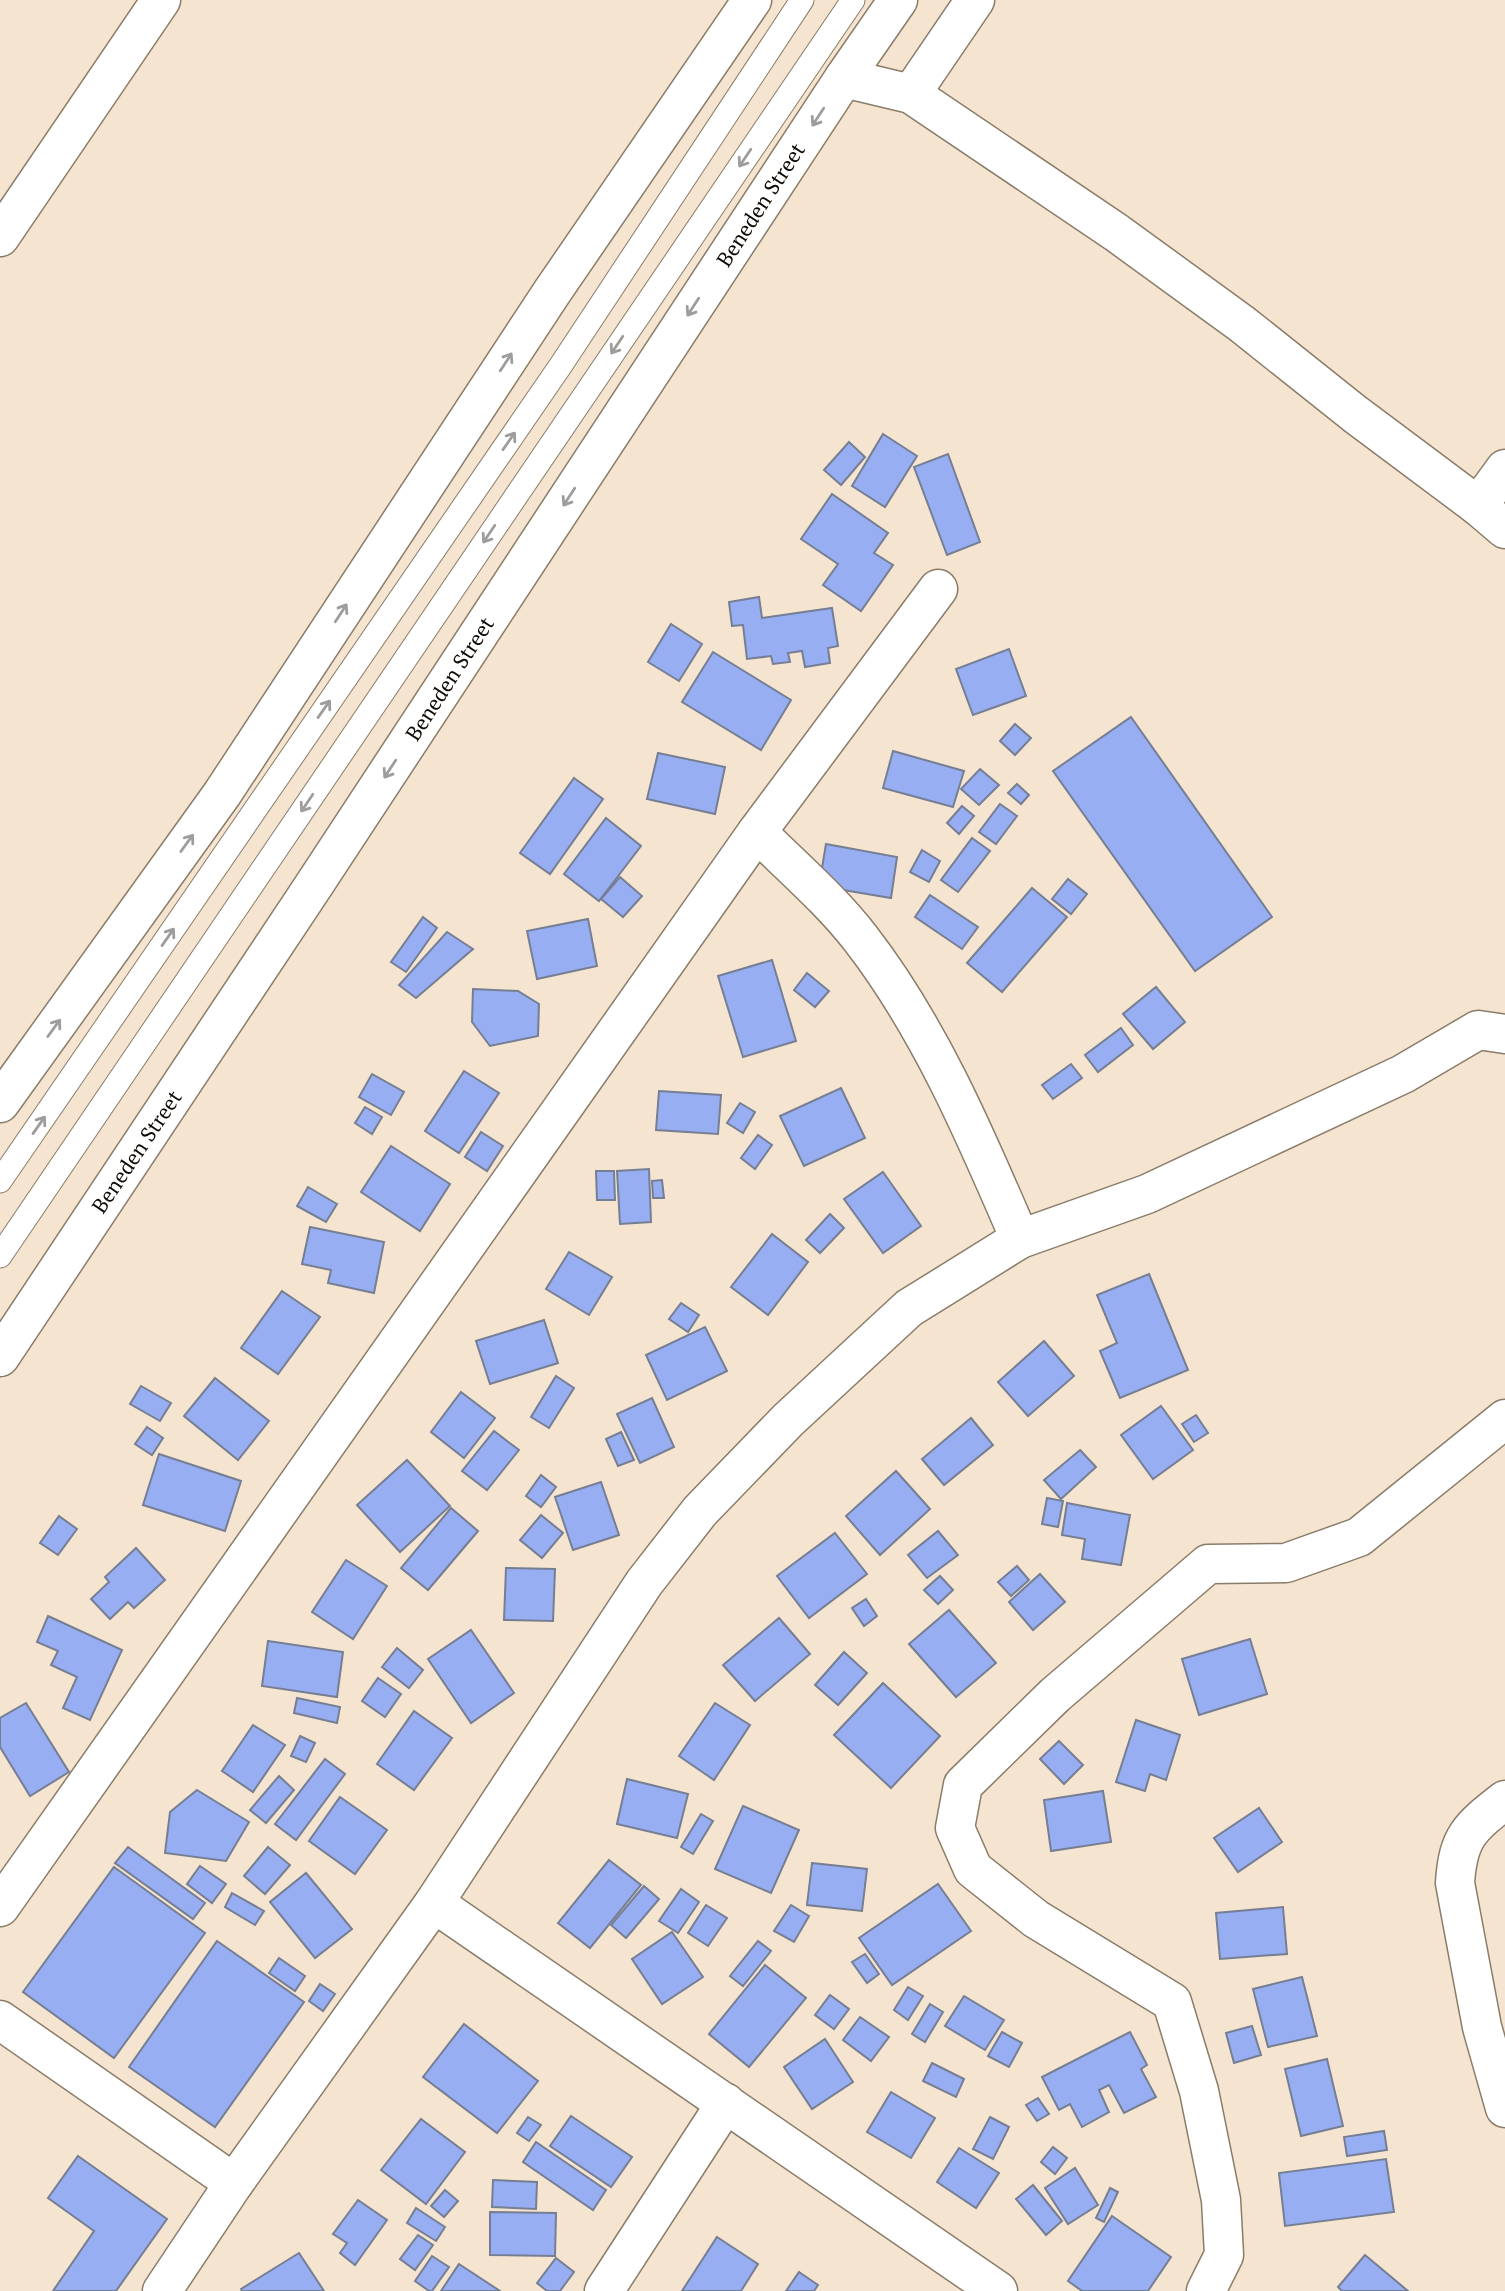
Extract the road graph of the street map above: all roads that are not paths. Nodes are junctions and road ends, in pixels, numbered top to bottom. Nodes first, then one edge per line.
1 (161, 0) edge
2 (752, 0) edge
3 (802, 0) edge
4 (853, 0) edge
5 (898, 0) edge
6 (975, 0) edge
7 (844, 78) junction
8 (911, 94) junction
9 (0, 237) edge
10 (1505, 469) edge
11 (1492, 517) edge
12 (938, 589) dead end
13 (757, 832) junction
14 (1505, 1034) edge
15 (0, 1103) edge
16 (0, 1181) edge
17 (1020, 1239) junction
18 (0, 1256) edge
19 (0, 1357) edge
20 (1505, 1419) edge
21 (1505, 1800) edge
22 (433, 1903) junction
23 (0, 1907) edge
24 (0, 2020) edge
25 (726, 2103) junction
26 (1505, 2108) edge
27 (234, 2183) junction
28 (162, 2291) edge
29 (604, 2291) edge
30 (998, 2291) edge
31 (1206, 2291) edge

1 - 9 street
15 -> 2 street
16 -> 3 lane
4 -> 18 lane
5 - 7 street, Beneden Street
6 - 8 street
7 - 8 street
7 -> 19 street, Beneden Street
8 - 11 street
10 - 11 street
12 - 13 street
13 - 17 street
13 - 23 street
14 - 17 street
17 - 22 street
20 - 31 street
21 - 26 street
22 - 25 street
22 - 27 street
24 - 27 street
25 - 29 street
25 - 30 street
27 - 28 street

